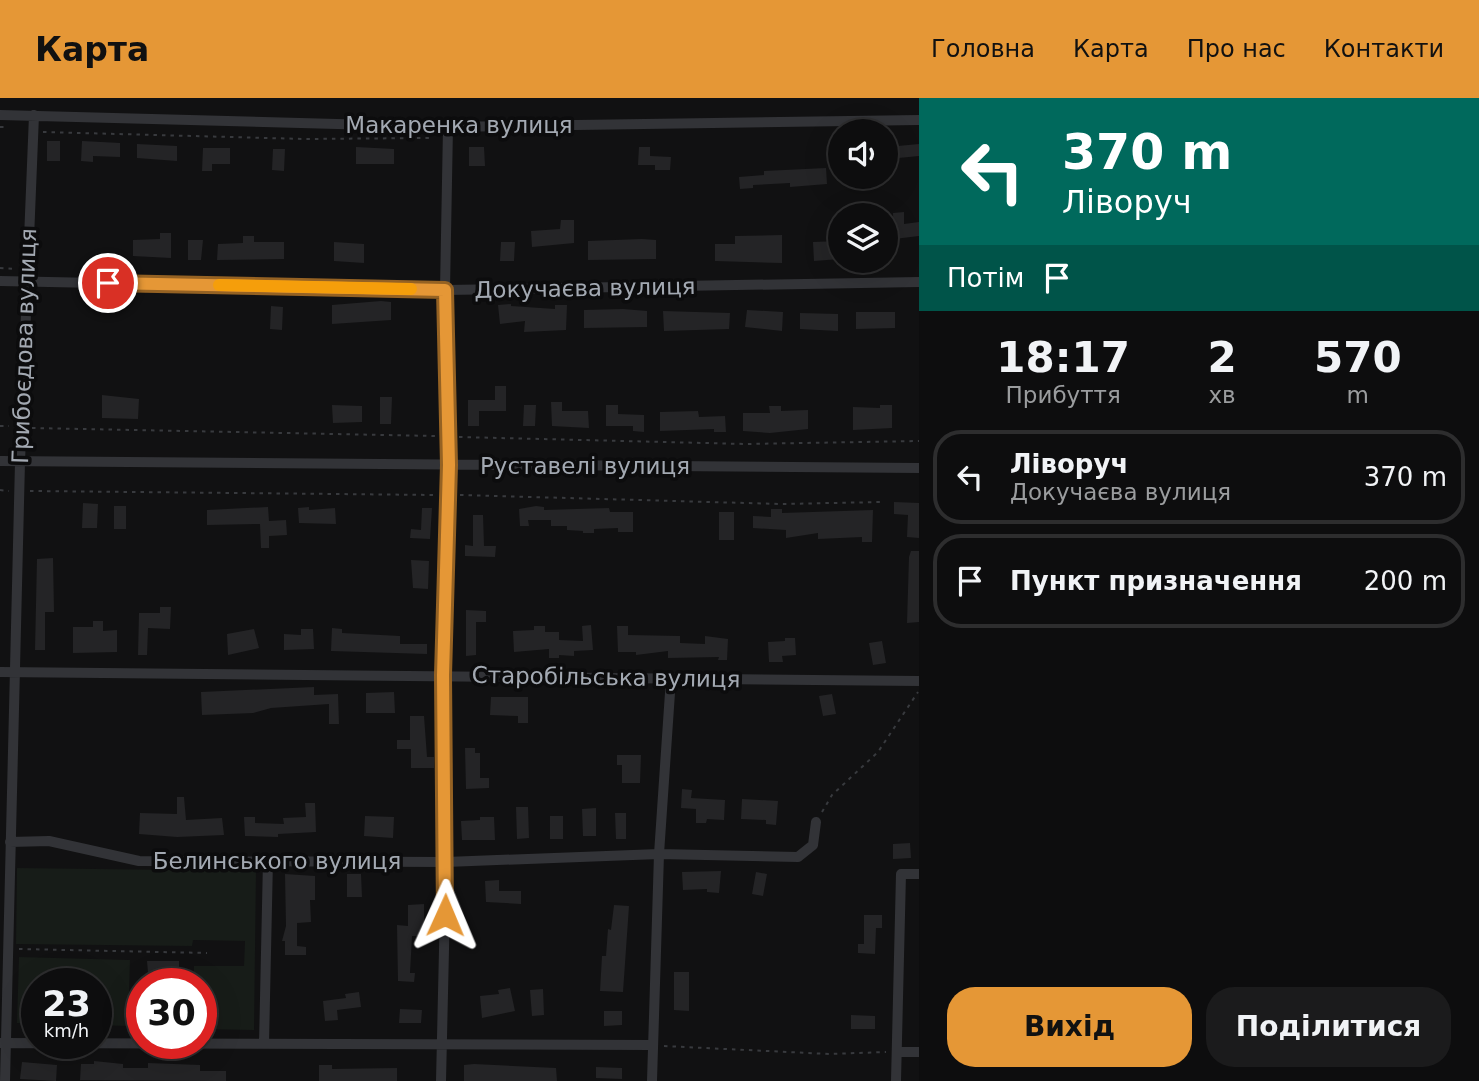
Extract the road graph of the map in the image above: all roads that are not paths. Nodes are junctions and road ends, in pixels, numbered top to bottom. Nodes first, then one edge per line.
1 (0, 115) edge
2 (34, 115) junction
3 (919, 120) edge
4 (448, 133) junction
5 (0, 281) edge
6 (25, 281) junction
7 (919, 282) edge
8 (445, 290) junction
9 (0, 461) edge
10 (20, 462) junction
11 (449, 465) junction
12 (919, 468) edge
13 (0, 672) edge
14 (14, 673) junction
15 (443, 675) junction
16 (671, 678) junction
17 (919, 681) edge
18 (816, 822) road end
19 (10, 842) junction
20 (659, 854) junction
21 (5, 859) edge
22 (268, 860) junction
23 (446, 862) junction
24 (919, 874) edge
25 (3, 1043) edge
26 (264, 1044) junction
27 (652, 1045) junction
28 (442, 1046) junction
29 (897, 1052) junction
30 (919, 1052) edge
31 (5, 1081) edge
32 (441, 1081) edge
33 (652, 1081) edge
34 (896, 1081) edge

1 - 2 street, Макаренка вулиця
2 - 4 street, Макаренка вулиця
2 - 6 street, Грибоєдова вулиця
3 - 4 street, Макаренка вулиця
4 - 8 street
5 - 6 street, Докучаєва вулиця
6 - 8 street, Докучаєва вулиця
6 - 10 street, Грибоєдова вулиця
7 - 8 street, Докучаєва вулиця
8 - 11 street
9 - 10 street, Руставелі вулиця
10 - 11 street, Руставелі вулиця
10 - 14 street, Грибоєдова вулиця
11 - 12 street, Руставелі вулиця
11 - 15 street
13 - 14 street, Старобільська вулиця
14 - 15 street, Старобільська вулиця
14 - 19 street, Грибоєдова вулиця
15 - 16 street, Старобільська вулиця
15 - 23 street
16 - 17 street, Старобільська вулиця
16 - 20 street
18 - 20 street, Белинського вулиця
19 - 21 street, Грибоєдова вулиця
19 - 22 street, Белинського вулиця
20 - 23 street, Белинського вулиця
20 - 27 street
21 - 25 street, Грибоєдова вулиця
22 - 23 street, Белинського вулиця
22 - 26 street
23 - 28 street
24 - 29 street
25 - 26 street
25 - 31 street, Грибоєдова вулиця
26 - 28 street
27 - 28 street
27 - 33 street
28 - 32 street
29 - 30 street
29 - 34 street

